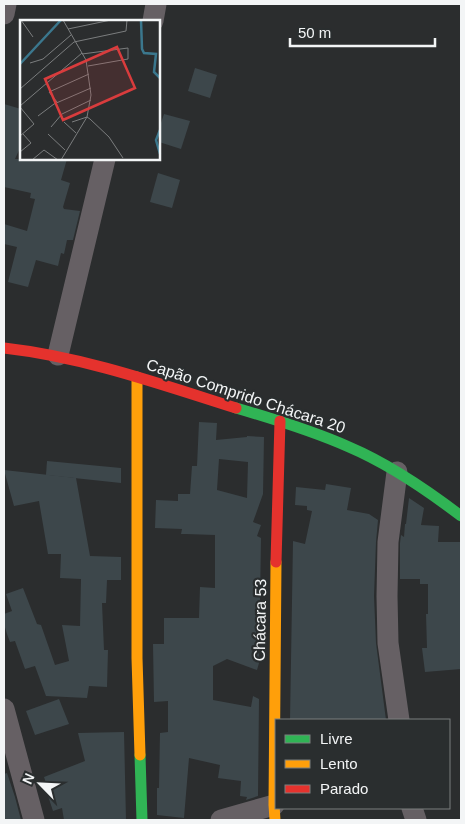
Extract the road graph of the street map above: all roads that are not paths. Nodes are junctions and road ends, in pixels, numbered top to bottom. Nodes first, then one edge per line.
1 (6, 4) edge
2 (156, 4) edge
3 (4, 14) edge
4 (154, 20) edge
5 (105, 160) edge
6 (4, 348) edge
7 (58, 355) junction
8 (137, 377) junction
9 (280, 421) junction
10 (397, 472) junction
11 (461, 516) edge
12 (4, 709) edge
13 (399, 719) edge
14 (275, 813) edge
15 (34, 820) edge
16 (142, 820) edge
17 (221, 820) edge

1 - 3 street
2 - 4 street
5 - 7 street
6 - 7 street, Capão Comprido Chácara 20
7 - 8 street, Capão Comprido Chácara 20
8 - 9 street, Capão Comprido Chácara 20
8 - 16 street
9 - 10 street, Capão Comprido Chácara 20
9 - 14 street, Chácara 53
10 - 11 street, Capão Comprido Chácara 20
10 - 13 street
12 - 15 street
14 - 17 street

